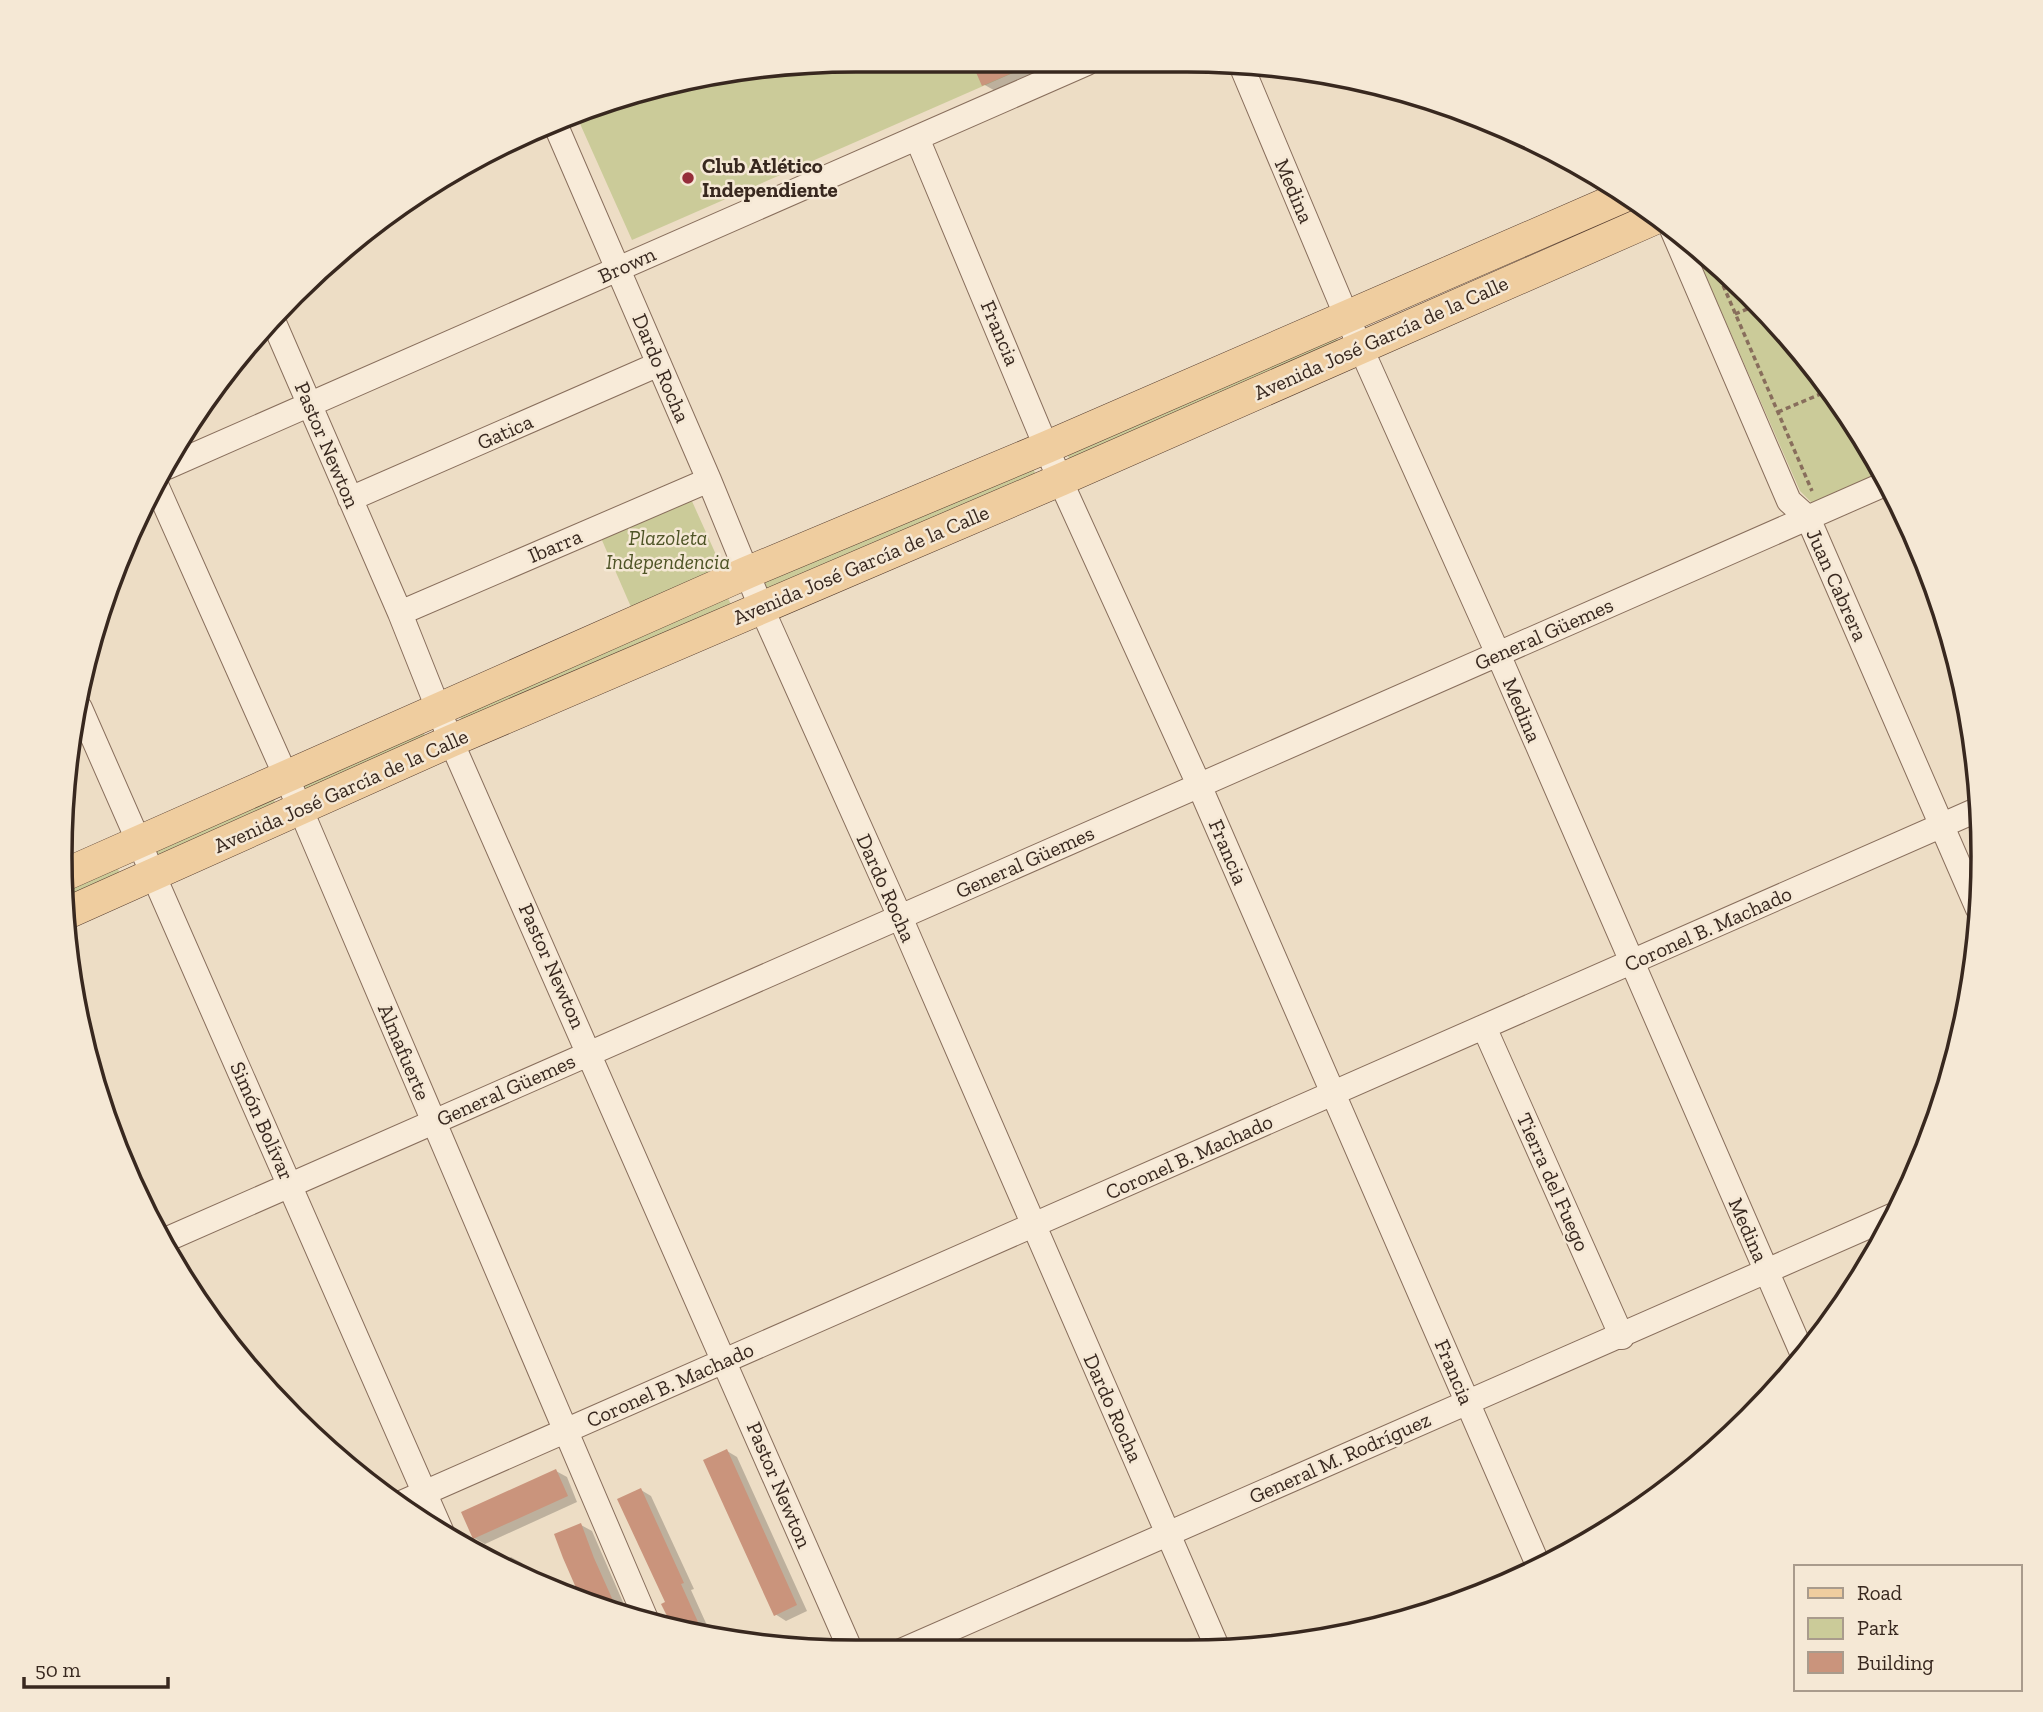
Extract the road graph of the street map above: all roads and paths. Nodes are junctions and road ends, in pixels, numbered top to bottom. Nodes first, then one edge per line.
1 (1067, 72) edge
2 (1245, 74) edge
3 (557, 131) edge
4 (918, 138) junction
5 (1616, 200) edge
6 (1647, 222) edge
7 (1679, 246) edge
8 (618, 269) junction
9 (1722, 282) edge
10 (1749, 308) edge
11 (1735, 314) junction
12 (1346, 315) junction
13 (276, 328) edge
14 (1360, 346) junction
15 (659, 364) junction
16 (1820, 394) edge
17 (309, 405) junction
18 (1778, 412) junction
19 (1047, 446) junction
20 (178, 462) edge
21 (709, 480) junction
22 (1060, 480) junction
23 (1878, 487) edge
24 (161, 495) edge
25 (350, 499) junction
26 (1815, 515) junction
27 (746, 573) junction
28 (761, 607) junction
29 (400, 613) junction
30 (1498, 654) junction
31 (438, 709) junction
32 (84, 718) edge
33 (451, 741) junction
34 (287, 778) junction
35 (1199, 785) junction
36 (300, 808) junction
37 (1970, 813) edge
38 (1942, 826) junction
39 (137, 843) junction
40 (72, 871) edge
41 (151, 876) junction
42 (1970, 891) edge
43 (73, 910) edge
44 (900, 917) junction
45 (1632, 962) junction
46 (1484, 1027) junction
47 (591, 1053) junction
48 (1333, 1094) junction
49 (433, 1122) junction
50 (290, 1185) junction
51 (1880, 1221) edge
52 (1033, 1225) junction
53 (171, 1237) edge
54 (1766, 1271) junction
55 (1622, 1337) junction
56 (1798, 1346) edge
57 (725, 1360) junction
58 (1467, 1402) junction
59 (566, 1430) junction
60 (424, 1493) junction
61 (409, 1500) edge
62 (435, 1517) edge
63 (1168, 1534) junction
64 (1535, 1558) edge
65 (643, 1611) edge
66 (1214, 1639) edge
67 (846, 1640) edge
68 (926, 1640) edge

1 - 4 street, Brown
2 - 12 street, Medina
3 - 8 street, Dardo Rocha
4 - 8 street, Brown
4 - 19 street, Francia
5 - 12 main road, Avenida José García de la Calle
6 - 14 main road, Avenida José García de la Calle
7 - 26 street, Juan Cabrera
8 - 15 street, Dardo Rocha
8 - 17 street, Brown
9 - 11 path
10 - 11 path
11 - 18 path
12 - 14 street, Medina
12 - 19 main road, Avenida José García de la Calle
13 - 17 street, Pastor Newton
14 - 22 main road, Avenida José García de la Calle
14 - 30 street, Medina
15 - 21 street, Dardo Rocha
15 - 25 street, Gatica
16 - 18 path
17 - 20 street, Brown
17 - 25 street, Pastor Newton
18 - 26 path
19 - 22 street, Francia
19 - 27 main road, Avenida José García de la Calle
21 - 27 street, Dardo Rocha
21 - 29 street, Ibarra
22 - 28 main road, Avenida José García de la Calle
22 - 35 street, Francia
23 - 26 street, General Güemes
24 - 34 street, Almafuerte
25 - 29 street, Pastor Newton
26 - 30 street, General Güemes
26 - 38 street, Juan Cabrera
27 - 28 street, Dardo Rocha
27 - 31 main road, Avenida José García de la Calle
28 - 33 main road, Avenida José García de la Calle
28 - 44 street, Dardo Rocha
29 - 31 street, Pastor Newton
30 - 35 street, General Güemes
30 - 45 street, Medina
31 - 33 street, Pastor Newton
31 - 34 main road, Avenida José García de la Calle
32 - 39 street, Simón Bolívar
33 - 36 main road, Avenida José García de la Calle
33 - 47 street, Pastor Newton
34 - 36 street, Almafuerte
34 - 39 main road, Avenida José García de la Calle
35 - 44 street, General Güemes
35 - 48 street, Francia
36 - 41 main road, Avenida José García de la Calle
36 - 49 street, Almafuerte
37 - 38 street, Coronel B. Machado
38 - 42 street, Juan Cabrera
38 - 45 street, Coronel B. Machado
39 - 40 main road, Avenida José García de la Calle
39 - 41 street, Simón Bolívar
41 - 43 main road, Avenida José García de la Calle
41 - 50 street, Simón Bolívar
44 - 47 street, General Güemes
44 - 52 street, Dardo Rocha
45 - 46 street, Coronel B. Machado
45 - 54 street, Medina
46 - 48 street, Coronel B. Machado
46 - 55 street, Tierra del Fuego
47 - 49 street, General Güemes
47 - 57 street, Pastor Newton
48 - 52 street, Coronel B. Machado
48 - 58 street, Francia
49 - 50 street, General Güemes
49 - 59 street, Almafuerte
50 - 53 street, General Güemes
50 - 60 street, Simón Bolívar
51 - 54 street, General M. Rodríguez
52 - 57 street, Coronel B. Machado
52 - 63 street, Dardo Rocha
54 - 55 street, General M. Rodríguez
54 - 56 street, Medina
55 - 58 street, General M. Rodríguez
57 - 59 street, Coronel B. Machado
57 - 67 street, Pastor Newton
58 - 63 street, General M. Rodríguez
58 - 64 street, Francia
59 - 60 street, Coronel B. Machado
59 - 65 street, Almafuerte
60 - 61 street, Coronel B. Machado
60 - 62 street, Simón Bolívar
63 - 66 street, Dardo Rocha
63 - 68 street, General M. Rodríguez

